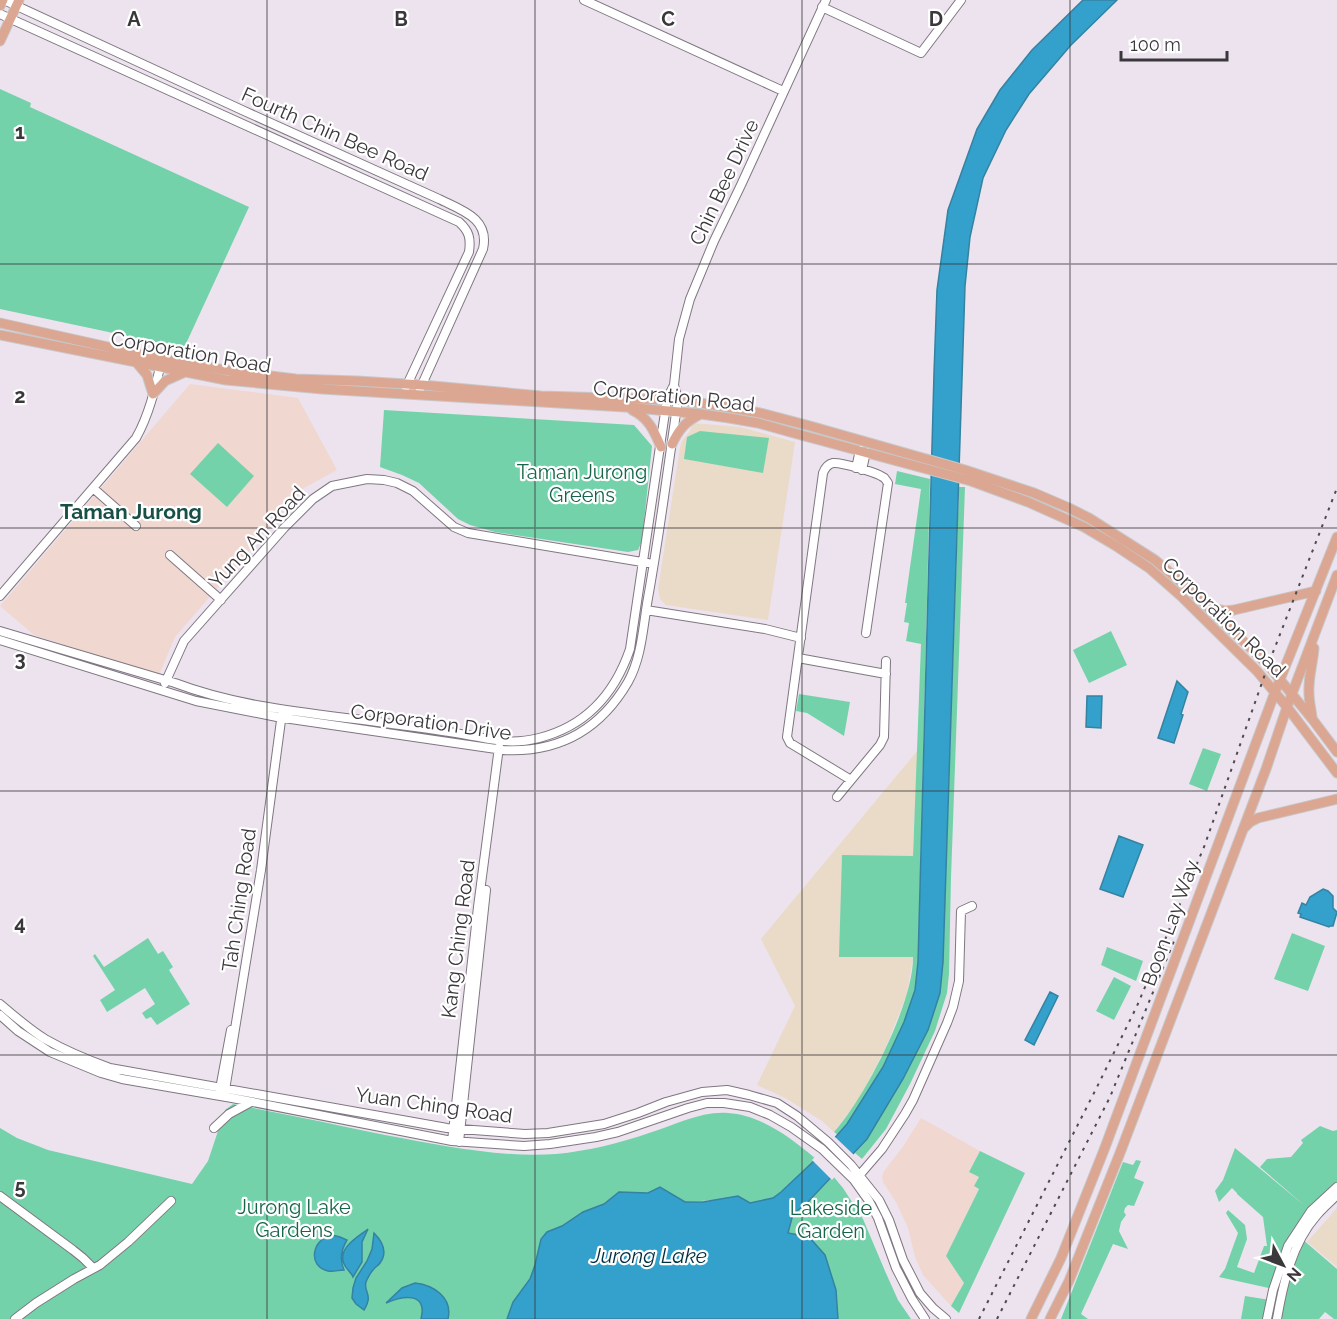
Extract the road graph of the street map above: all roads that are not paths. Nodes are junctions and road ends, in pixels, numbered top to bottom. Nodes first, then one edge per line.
1 (4, 0) edge
2 (584, 0) edge
3 (961, 0) edge
4 (18, 3) edge
5 (824, 4) edge
6 (0, 6) edge
7 (0, 14) edge
8 (10, 19) junction
9 (0, 41) edge
10 (783, 92) junction
11 (0, 324) edge
12 (0, 334) edge
13 (137, 363) junction
14 (161, 363) junction
15 (185, 373) junction
16 (408, 384) junction
17 (422, 385) junction
18 (674, 385) junction
19 (153, 394) junction
20 (403, 394) junction
21 (417, 394) junction
22 (667, 399) junction
23 (678, 400) junction
24 (625, 407) junction
25 (665, 411) junction
26 (676, 412) junction
27 (701, 414) junction
28 (810, 426) junction
29 (807, 436) junction
30 (672, 444) junction
31 (661, 447) junction
32 (863, 451) junction
33 (930, 465) junction
34 (859, 469) junction
35 (964, 474) junction
36 (93, 489) junction
37 (136, 526) dead end
38 (1337, 537) edge
39 (170, 555) dead end
40 (643, 562) junction
41 (654, 563) junction
42 (1337, 575) edge
43 (1316, 591) junction
44 (0, 596) edge
45 (221, 600) junction
46 (1209, 608) junction
47 (646, 610) junction
48 (0, 631) edge
49 (866, 633) dead end
50 (801, 638) junction
51 (1314, 639) junction
52 (0, 640) edge
53 (798, 658) junction
54 (886, 661) dead end
55 (1257, 671) junction
56 (886, 674) junction
57 (1280, 679) junction
58 (166, 680) junction
59 (163, 690) junction
60 (1275, 692) junction
61 (1292, 694) junction
62 (1287, 707) junction
63 (281, 708) junction
64 (1266, 716) junction
65 (279, 717) junction
66 (1313, 720) junction
67 (501, 746) junction
68 (1337, 752) edge
69 (1337, 773) edge
70 (850, 780) junction
71 (837, 797) dead end
72 (1337, 799) edge
73 (1243, 830) junction
74 (972, 906) dead end
75 (0, 1004) edge
76 (0, 1015) edge
77 (223, 1087) junction
78 (222, 1096) junction
79 (251, 1102) junction
80 (214, 1128) dead end
81 (456, 1129) junction
82 (531, 1134) junction
83 (455, 1142) junction
84 (532, 1145) junction
85 (845, 1165) junction
86 (857, 1178) junction
87 (1337, 1186) edge
88 (1337, 1196) edge
89 (0, 1197) edge
90 (171, 1201) dead end
91 (93, 1268) junction
92 (15, 1319) edge
93 (926, 1319) edge
94 (946, 1319) edge
95 (1031, 1319) edge
96 (1050, 1319) edge
97 (1268, 1319) edge
98 (1276, 1319) edge

1 - 4 street, Fourth Chin Bee Road
1 - 6 main road
2 - 10 street
3 - 5 street
4 - 8 main road
4 - 17 street, Fourth Chin Bee Road
5 - 10 street, Chin Bee Drive
7 - 8 street, Fourth Chin Bee Road
8 - 9 main road
8 - 16 street, Fourth Chin Bee Road
10 - 18 street, Chin Bee Drive
11 - 14 main road, Corporation Road
12 - 13 main road, Corporation Road
13 - 14 main road, Corporation Road
13 - 19 main road
14 - 15 main road, Corporation Road
14 - 16 main road, Corporation Road
14 - 19 street
15 - 19 main road
15 - 20 main road, Corporation Road
16 - 17 main road, Corporation Road
16 - 20 street, Fourth Chin Bee Road
17 - 21 street, Fourth Chin Bee Road
17 - 22 main road, Corporation Road
18 - 22 street, Chin Bee Drive
18 - 23 street, Chin Bee Drive
19 - 36 street
20 - 21 main road, Corporation Road
21 - 24 main road, Corporation Road
22 - 23 main road, Corporation Road
22 - 25 street, Corporation Drive
23 - 26 street, Corporation Drive
23 - 28 main road, Corporation Road
24 - 25 main road, Corporation Road
24 - 31 main road
25 - 26 main road, Corporation Road
25 - 31 street, Corporation Drive
26 - 27 main road, Corporation Road
26 - 30 street, Corporation Drive
27 - 29 main road, Corporation Road
27 - 30 main road
28 - 29 main road
28 - 33 main road, Corporation Road
29 - 32 main road, Corporation Road
30 - 41 street, Corporation Drive
31 - 40 street, Corporation Drive
32 - 33 main road, Corporation Road
32 - 34 street
33 - 35 main road, Corporation Road
34 - 49 street
34 - 50 street
35 - 46 main road, Corporation Road
35 - 55 main road, Corporation Road
36 - 37 street
36 - 44 street
38 - 43 main road, Boon Lay Way
39 - 45 street
40 - 41 street, Yung An Road
40 - 45 street, Yung An Road
40 - 67 street, Corporation Drive
41 - 47 street, Corporation Drive
42 - 51 main road, Boon Lay Way
43 - 46 main road
43 - 57 main road, Boon Lay Way
45 - 58 street, Yung An Road
46 - 57 main road, Corporation Road
47 - 50 street
47 - 67 street, Corporation Drive
48 - 58 street, Corporation Drive
50 - 53 street
51 - 61 main road, Boon Lay Way
51 - 66 main road
52 - 59 street, Corporation Drive
53 - 56 street
53 - 70 street
54 - 56 street
55 - 60 main road, Corporation Road
55 - 64 main road
56 - 70 street
57 - 60 main road, Boon Lay Way
57 - 61 main road, Corporation Road
58 - 59 street, Yung An Road
58 - 63 street, Corporation Drive
59 - 65 street, Corporation Drive
60 - 62 main road, Corporation Road
60 - 64 main road, Boon Lay Way
61 - 62 main road, Boon Lay Way
61 - 66 main road, Corporation Road
62 - 69 main road, Corporation Road
62 - 73 main road, Boon Lay Way
63 - 65 street, Tah Ching Road
63 - 67 street, Corporation Drive
64 - 95 main road, Boon Lay Way
65 - 67 street, Corporation Drive
65 - 77 street, Tah Ching Road
66 - 68 main road, Corporation Road
67 - 81 street, Kang Ching Road
70 - 71 street
72 - 73 main road
73 - 96 main road, Boon Lay Way
74 - 86 street
75 - 77 street, Yuan Ching Road
76 - 78 street, Yuan Ching Road
77 - 78 street, Tah Ching Road
77 - 81 street, Yuan Ching Road
78 - 79 street, Yuan Ching Road
79 - 80 street
79 - 83 street, Yuan Ching Road
81 - 82 street, Yuan Ching Road
81 - 83 street, Kang Ching Road
82 - 84 street
82 - 85 street, Yuan Ching Road
83 - 84 street, Yuan Ching Road
84 - 85 street, Yuan Ching Road
85 - 86 street, Yuan Ching Road
86 - 93 street, Yuan Ching Road
86 - 94 street, Yuan Ching Road
87 - 97 street
88 - 98 street
89 - 91 street
90 - 91 street
91 - 92 street

